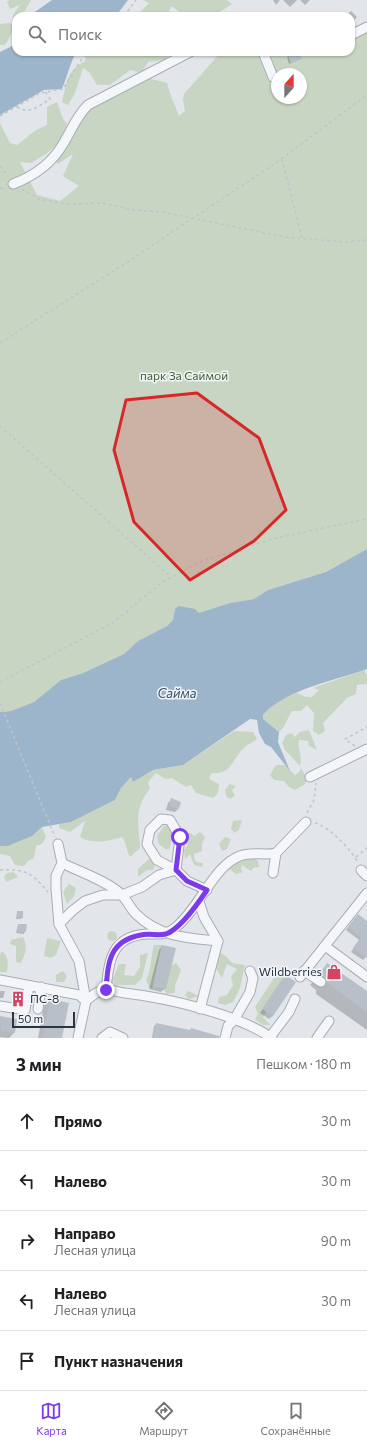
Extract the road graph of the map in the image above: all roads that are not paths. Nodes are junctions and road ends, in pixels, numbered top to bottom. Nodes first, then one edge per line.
1 (367, 27) edge
2 (355, 33) edge
3 (182, 56) edge
4 (264, 56) edge
5 (271, 74) edge
6 (14, 184) road end
7 (367, 749) edge
8 (310, 777) road end
9 (306, 822) road end
10 (58, 844) road end
11 (276, 853) junction
12 (62, 863) junction
13 (176, 870) junction
14 (273, 873) dead end
15 (207, 890) junction
16 (367, 893) edge
17 (122, 895) junction
18 (199, 902) junction
19 (59, 924) junction
20 (166, 934) junction
21 (218, 941) junction
22 (325, 946) junction
23 (250, 971) dead end
24 (366, 974) edge
25 (0, 980) edge
26 (321, 982) dead end
27 (29, 986) junction
28 (41, 987) junction
29 (106, 990) junction
30 (295, 999) dead end
31 (86, 1001) junction
32 (0, 1006) edge
33 (38, 1009) dead end
34 (200, 1009) junction
35 (234, 1020) junction
36 (329, 1021) dead end
37 (271, 1037) edge
38 (78, 1038) edge
39 (102, 1038) edge
40 (123, 1038) edge
41 (225, 1038) edge
42 (317, 1038) edge

1 - 2 street
3 - 6 street
4 - 5 street
7 - 8 street
9 - 11 street
10 - 12 street
11 - 14 street
11 - 15 street
12 - 17 street
12 - 19 street
13 - 13 street
13 - 15 street
13 - 17 street
15 - 18 street
16 - 22 street
17 - 19 street
17 - 20 street
18 - 20 street
18 - 21 street
19 - 31 street
20 - 21 street
20 - 29 street
21 - 34 street
22 - 24 street
22 - 26 street
23 - 35 street
25 - 27 street
27 - 28 street
27 - 32 street
28 - 31 street
28 - 33 street
29 - 31 street
29 - 34 street
30 - 37 street
31 - 38 street
34 - 35 street
35 - 37 street
35 - 41 street
36 - 42 street
39 - 40 street

